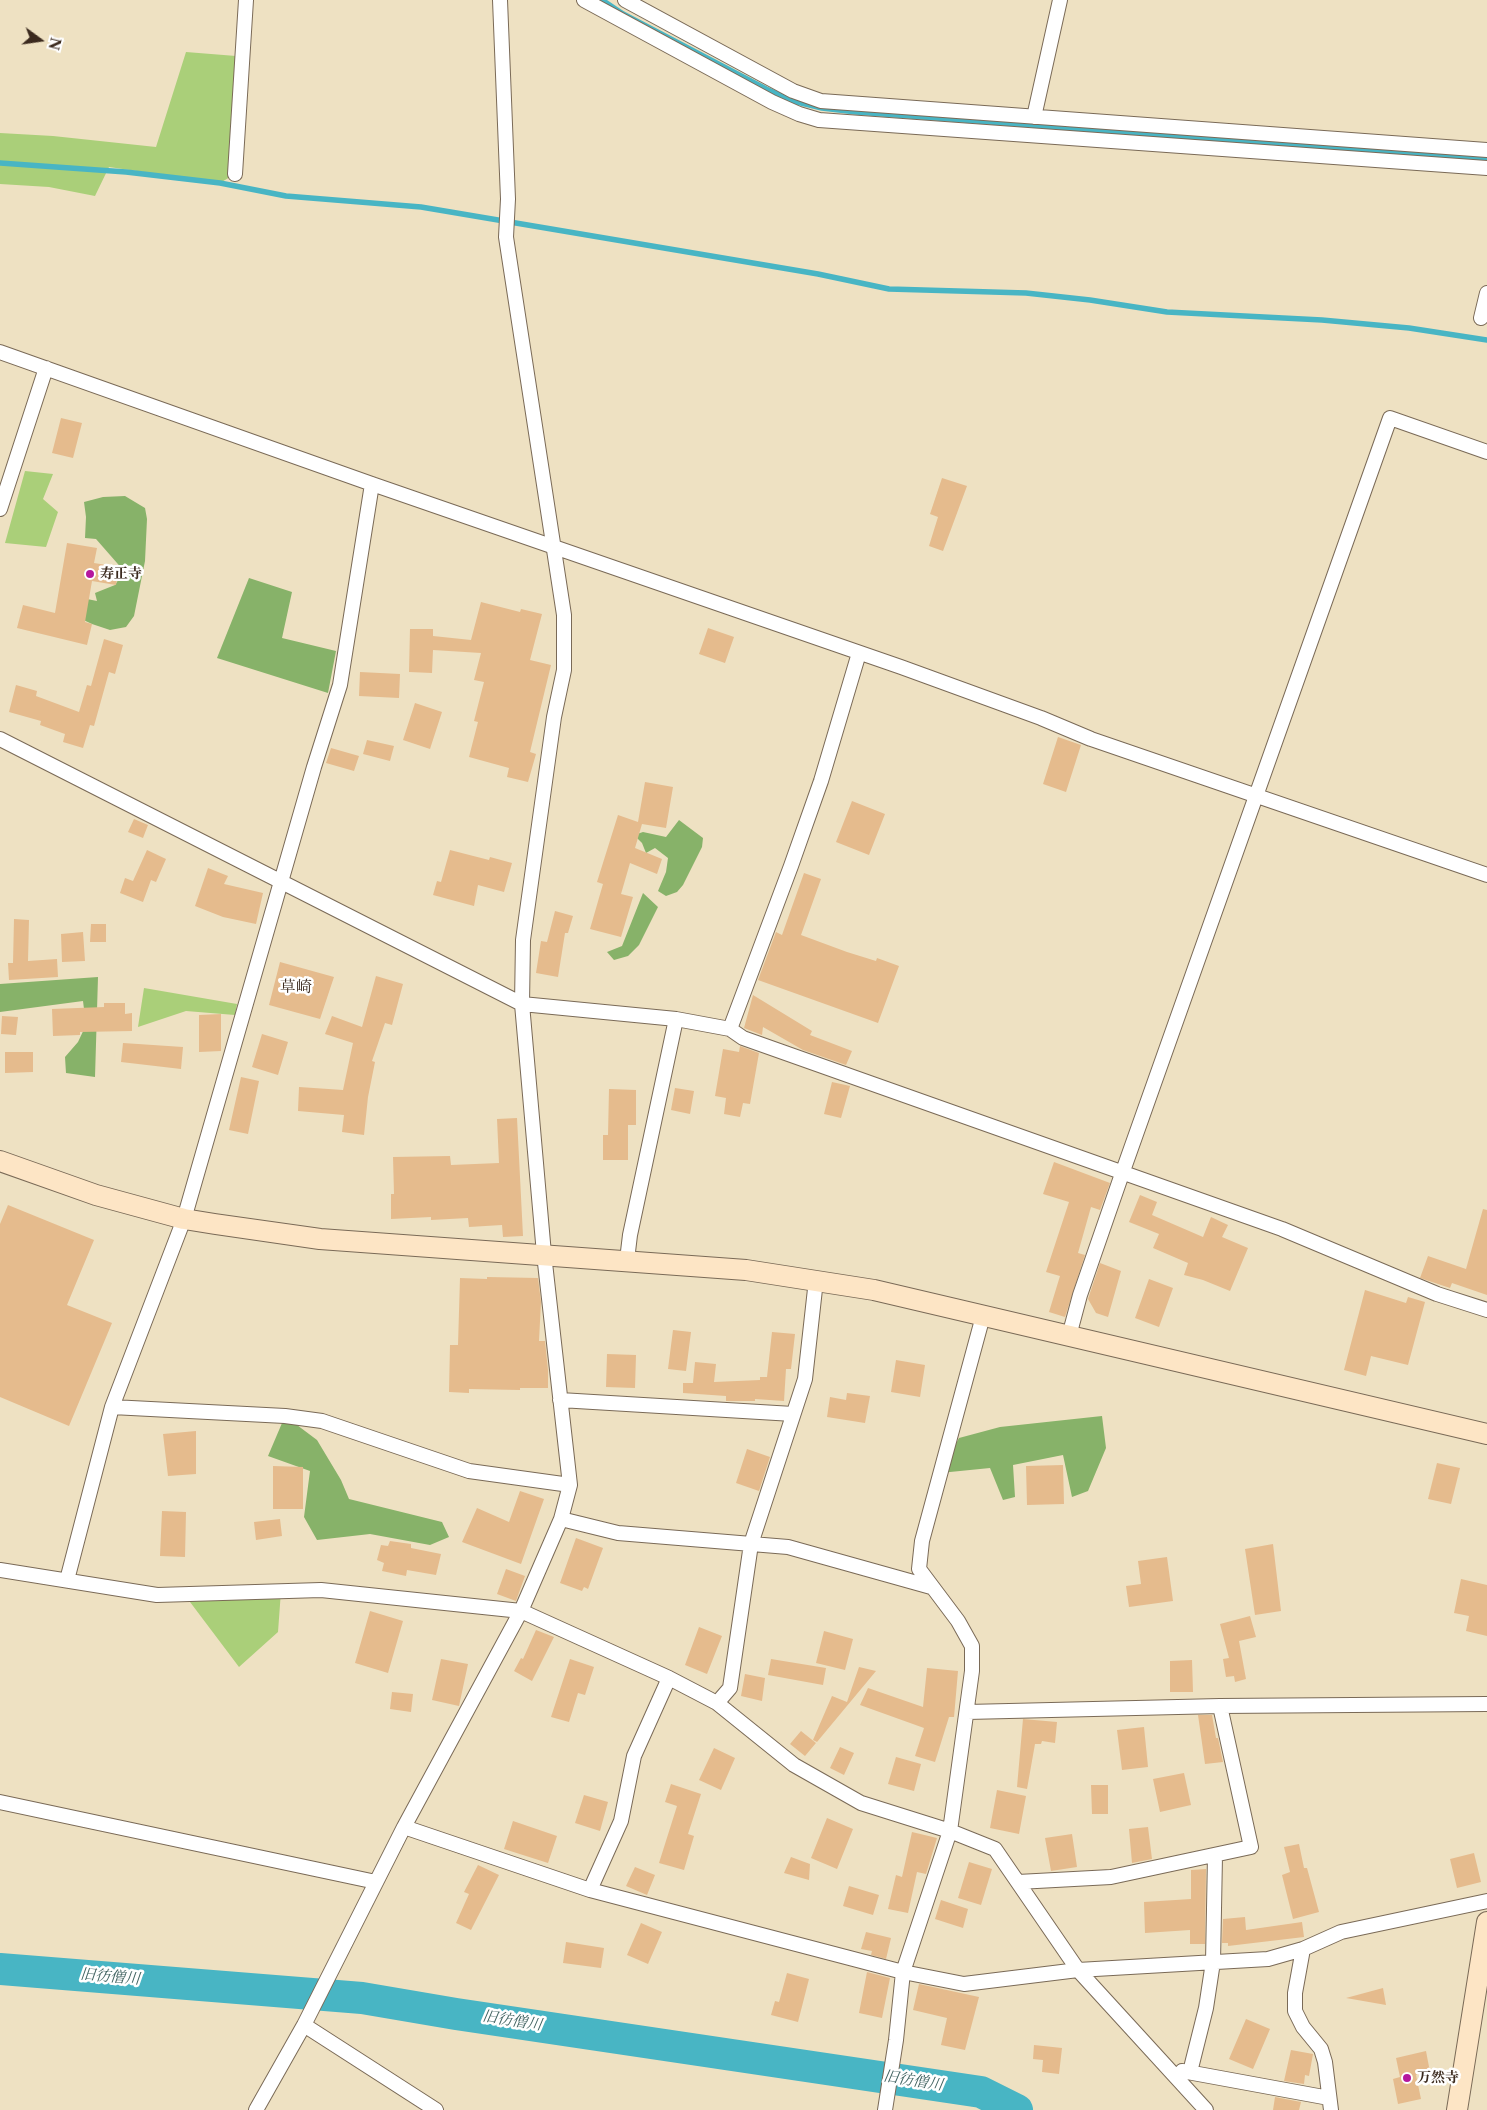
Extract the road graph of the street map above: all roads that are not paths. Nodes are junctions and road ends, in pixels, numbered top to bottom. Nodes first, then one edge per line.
1 (246, 0) edge
2 (500, 0) edge
3 (584, 0) edge
4 (625, 0) edge
5 (1060, 0) edge
6 (1034, 117) junction
7 (1487, 150) edge
8 (1487, 168) edge
9 (235, 174) dead end
10 (1487, 293) edge
11 (1482, 318) dead end
12 (0, 352) edge
13 (46, 368) junction
14 (1487, 452) edge
15 (372, 484) junction
16 (0, 508) edge
17 (554, 546) junction
18 (859, 653) junction
19 (0, 739) edge
20 (1256, 794) junction
21 (1487, 875) edge
22 (280, 883) junction
23 (522, 1004) junction
24 (676, 1019) junction
25 (730, 1029) junction
26 (0, 1161) edge
27 (1123, 1171) junction
28 (184, 1219) junction
29 (544, 1254) junction
30 (626, 1260) junction
31 (816, 1280) junction
32 (1487, 1310) edge
33 (983, 1316) junction
34 (1069, 1336) junction
35 (560, 1400) junction
36 (112, 1408) junction
37 (793, 1414) junction
38 (1487, 1434) edge
39 (570, 1485) junction
40 (562, 1519) junction
41 (751, 1544) junction
42 (0, 1570) edge
43 (67, 1580) junction
44 (931, 1587) junction
45 (521, 1611) junction
46 (669, 1678) junction
47 (717, 1703) junction
48 (1487, 1704) edge
49 (1220, 1706) junction
50 (967, 1712) junction
51 (0, 1802) edge
52 (404, 1827) junction
53 (950, 1831) junction
54 (1215, 1856) junction
55 (376, 1882) junction
56 (1018, 1882) junction
57 (590, 1890) junction
58 (1487, 1901) edge
59 (1487, 1922) edge
60 (1303, 1949) junction
61 (1213, 1962) junction
62 (1078, 1970) junction
63 (902, 1972) junction
64 (304, 2025) junction
65 (1171, 2071) junction
66 (1190, 2072) junction
67 (1330, 2104) edge
68 (256, 2110) edge
69 (436, 2110) edge
70 (885, 2110) edge
71 (1206, 2110) edge
72 (1457, 2110) edge

1 - 9 street
2 - 17 street
3 - 8 street
4 - 6 street
5 - 6 street
6 - 7 street
10 - 11 street
12 - 13 street
13 - 15 street
13 - 16 street
14 - 20 street
15 - 17 street
15 - 22 street
17 - 18 street
17 - 23 street
18 - 20 street
18 - 25 street
19 - 22 street
20 - 21 street
20 - 27 street
22 - 23 street
22 - 28 street
23 - 24 street
23 - 29 street
24 - 25 street
24 - 30 street
25 - 27 street
26 - 28 street
27 - 32 street
27 - 34 street
28 - 29 street
28 - 36 street
29 - 30 street
29 - 35 street
30 - 31 street
31 - 33 street
31 - 37 street
33 - 34 street
33 - 44 street
34 - 38 street
35 - 37 street
35 - 39 street
36 - 39 street
36 - 43 street
37 - 41 street
39 - 40 street
40 - 41 street
40 - 45 street
41 - 44 street
41 - 47 street
42 - 43 street
43 - 45 street
44 - 50 street
45 - 46 street
45 - 52 street
46 - 47 street
46 - 57 street
47 - 53 street
48 - 49 street
49 - 50 street
49 - 54 street
50 - 53 street
51 - 55 street
52 - 55 street
52 - 57 street
53 - 56 street
53 - 63 street
54 - 56 street
54 - 61 street
55 - 64 street
56 - 62 street
57 - 63 street
58 - 60 street
59 - 72 street
60 - 61 street
60 - 67 street
61 - 62 street
61 - 66 street
62 - 63 street
62 - 65 street
63 - 70 street
64 - 68 street
64 - 69 street
65 - 66 street
65 - 71 street
66 - 67 street

